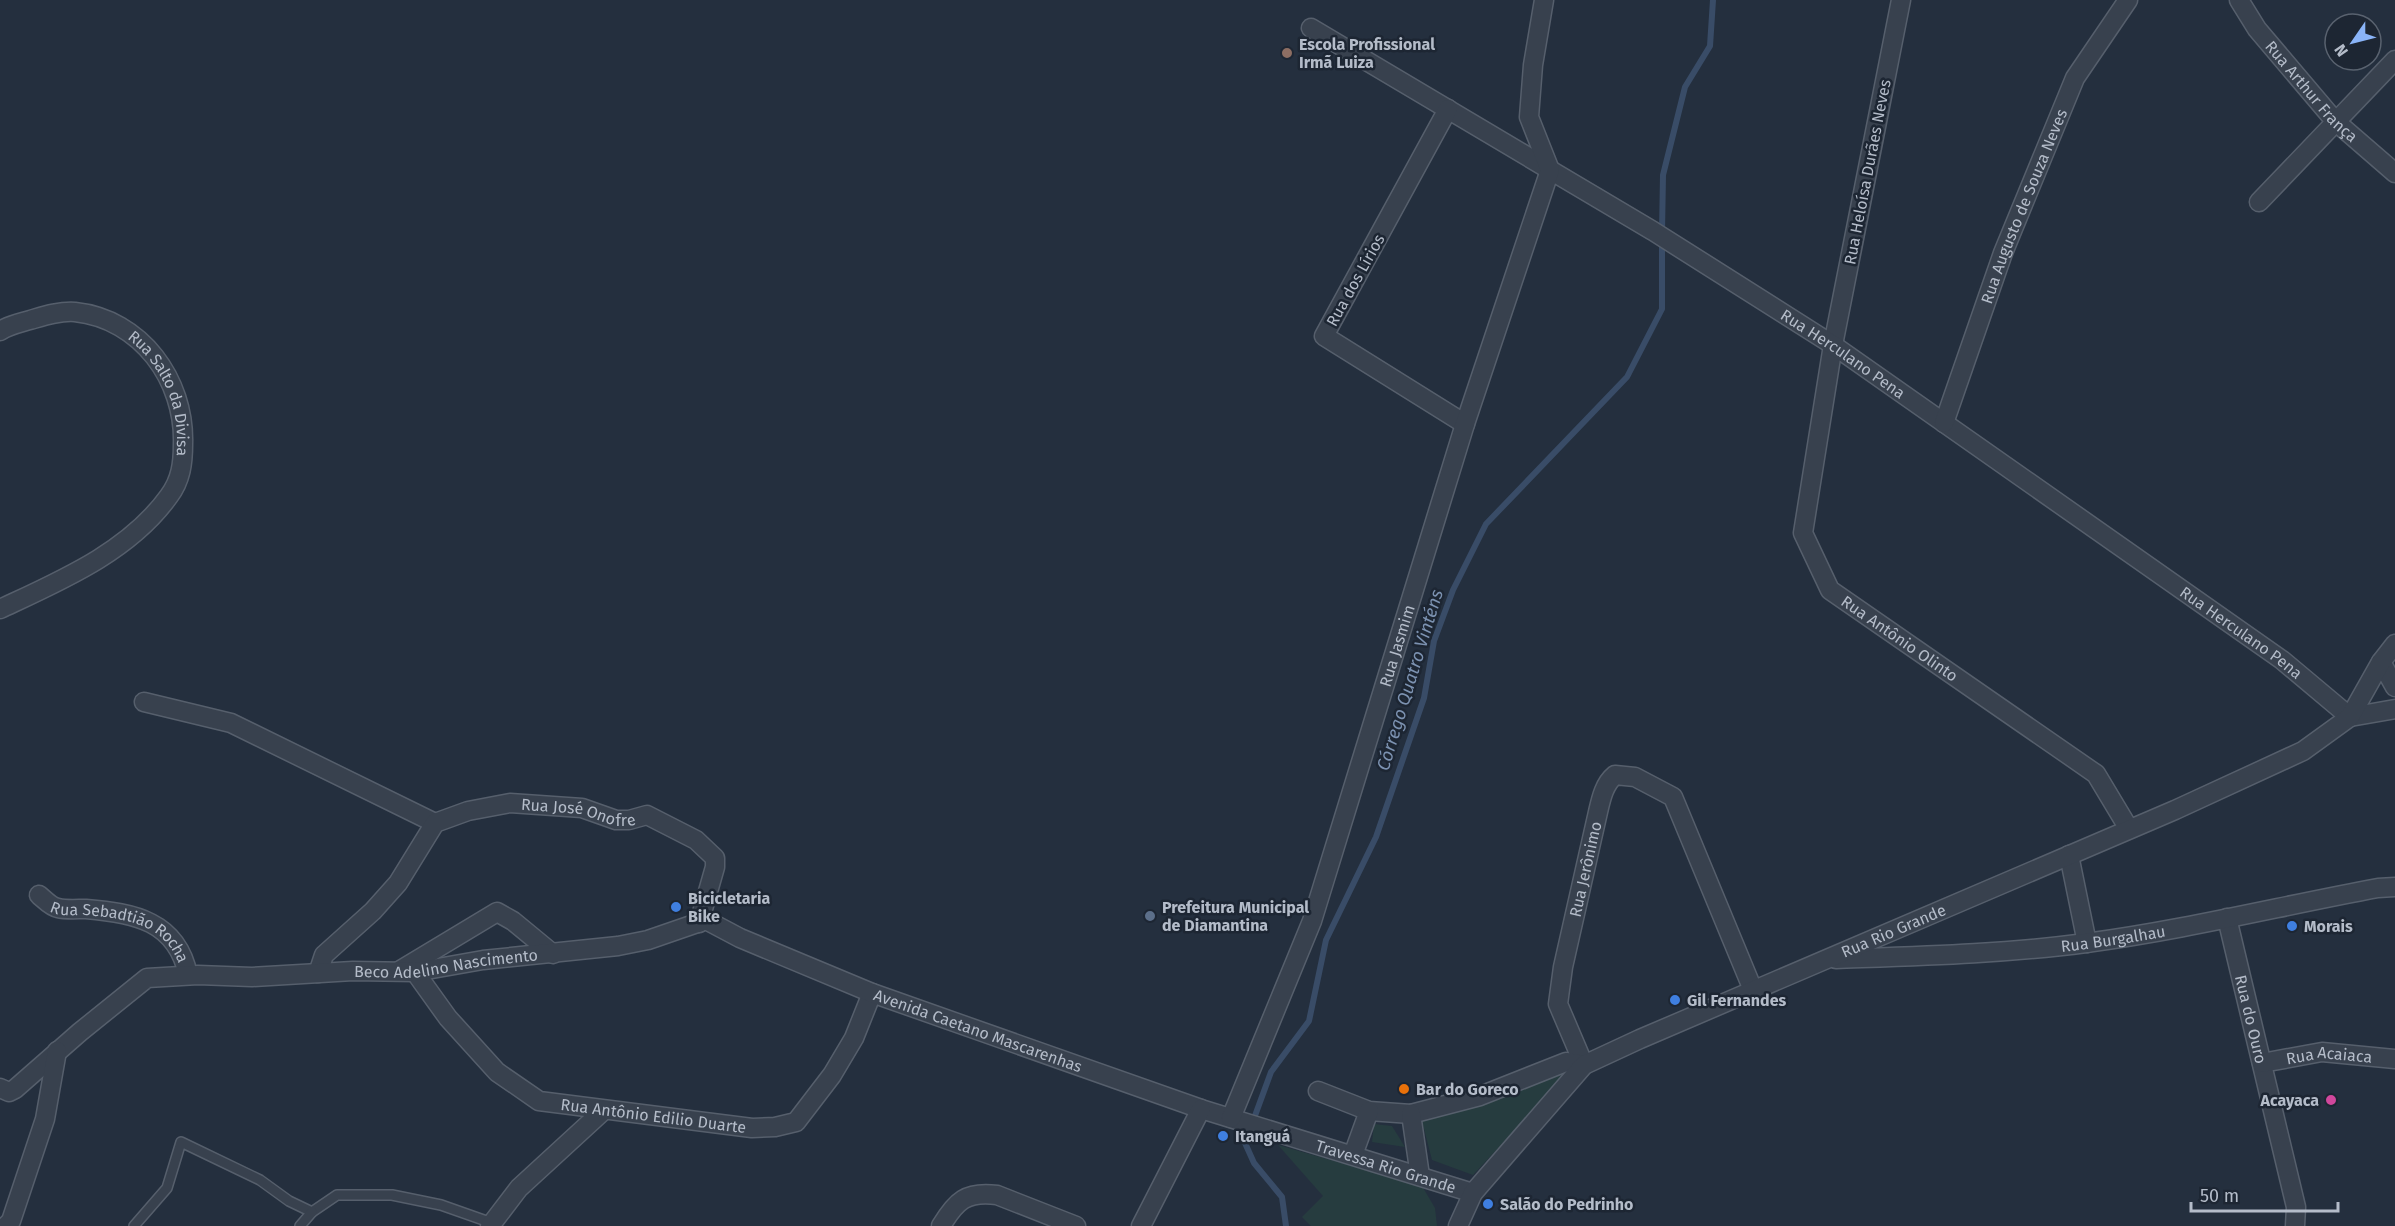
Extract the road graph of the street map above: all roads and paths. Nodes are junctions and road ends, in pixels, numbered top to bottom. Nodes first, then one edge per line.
1 (1544, 0) edge
2 (1901, 0) edge
3 (2128, 0) edge
4 (2239, 0) edge
5 (1311, 28) dead end
6 (2395, 60) edge
7 (1448, 109) junction
8 (2335, 121) junction
9 (1550, 170) junction
10 (2395, 173) edge
11 (2259, 202) dead end
12 (0, 331) edge
13 (1833, 345) junction
14 (1944, 423) junction
15 (1465, 424) junction
16 (0, 609) edge
17 (2395, 644) edge
18 (2381, 662) junction
19 (2395, 687) edge
20 (144, 702) dead end
21 (2395, 709) edge
22 (2350, 717) junction
23 (435, 823) junction
24 (2129, 830) junction
25 (2069, 855) junction
26 (2395, 887) edge
27 (39, 895) dead end
28 (2227, 918) junction
29 (699, 923) junction
30 (2087, 943) junction
31 (553, 954) junction
32 (1826, 959) junction
33 (407, 972) junction
34 (318, 973) junction
35 (188, 975) junction
36 (1754, 990) junction
37 (872, 993) junction
38 (57, 1052) junction
39 (2395, 1059) edge
40 (2262, 1063) junction
41 (1584, 1065) junction
42 (0, 1088) edge
43 (1318, 1091) dead end
44 (1201, 1108) junction
45 (604, 1110) junction
46 (1369, 1111) junction
47 (1411, 1114) junction
48 (1236, 1119) junction
49 (1265, 1128) joint
50 (1353, 1155) junction
51 (1420, 1176) junction
52 (1473, 1193) junction
53 (312, 1212) junction
54 (491, 1224) edge
55 (6, 1226) edge
56 (134, 1226) edge
57 (300, 1226) edge
58 (940, 1226) edge
59 (1076, 1226) edge
60 (1142, 1226) edge
61 (1458, 1226) edge
62 (2295, 1226) edge

1 - 9 street
2 - 13 street, Rua Heloísa Durães Neves
3 - 14 street, Rua Augusto de Souza Neves
4 - 8 street, Rua Arthur França
5 - 7 street, Rua Herculano Pena
6 - 8 street
7 - 9 street, Rua Herculano Pena
7 - 15 street, Rua dos Lírios
8 - 10 street, Rua Arthur França
8 - 11 street
9 - 13 street, Rua Herculano Pena
9 - 15 street, Rua Jasmim
12 - 16 street, Rua Salto da Divisa
13 - 14 street, Rua Herculano Pena
13 - 24 street, Rua Antônio Olinto
14 - 22 street, Rua Herculano Pena
15 - 48 street, Rua Jasmim
17 - 18 street
18 - 19 street
18 - 22 street
20 - 23 street
21 - 22 street
22 - 24 street, Rua Rio Grande
23 - 29 street, Rua José Onofre
23 - 34 street
24 - 25 street, Rua Rio Grande
25 - 30 street
25 - 32 street, Rua Rio Grande
26 - 28 street, Rua Burgalhau
27 - 35 street, Rua Sebadtião Rocha
28 - 30 street, Rua Burgalhau
28 - 40 street, Rua do Ouro
29 - 31 street, Beco Adelino Nascimento
29 - 37 street, Avenida Caetano Mascarenhas
30 - 32 street, Rua Burgalhau
31 - 33 street, Beco Adelino Nascimento
31 - 33 street
32 - 36 street, Rua Rio Grande
33 - 34 street, Beco Adelino Nascimento
33 - 45 street, Rua Antônio Edilio Duarte
34 - 35 street, Beco Adelino Nascimento
35 - 38 street, Beco Adelino Nascimento
36 - 41 street, Rua Rio Grande
36 - 41 street, Rua Jerônimo
37 - 44 street, Avenida Caetano Mascarenhas
37 - 45 street, Rua Antônio Edilio Duarte
38 - 42 street, Beco Adelino Nascimento
38 - 55 street
39 - 40 street, Rua Acaiaca
40 - 62 street, Rua do Ouro
41 - 47 street
41 - 52 street, Rua Rio Grande
43 - 46 street
44 - 48 street, Avenida Caetano Mascarenhas
44 - 60 street
45 - 54 street
46 - 47 street
46 - 50 street
47 - 51 street
48 - 49 street, Avenida Caetano Mascarenhas
49 - 50 street, Travessa Rio Grande
50 - 51 street, Travessa Rio Grande
51 - 52 street, Travessa Rio Grande
52 - 61 street, Rua Rio Grande
53 - 54 lane
53 - 56 lane
53 - 57 lane
58 - 59 street

